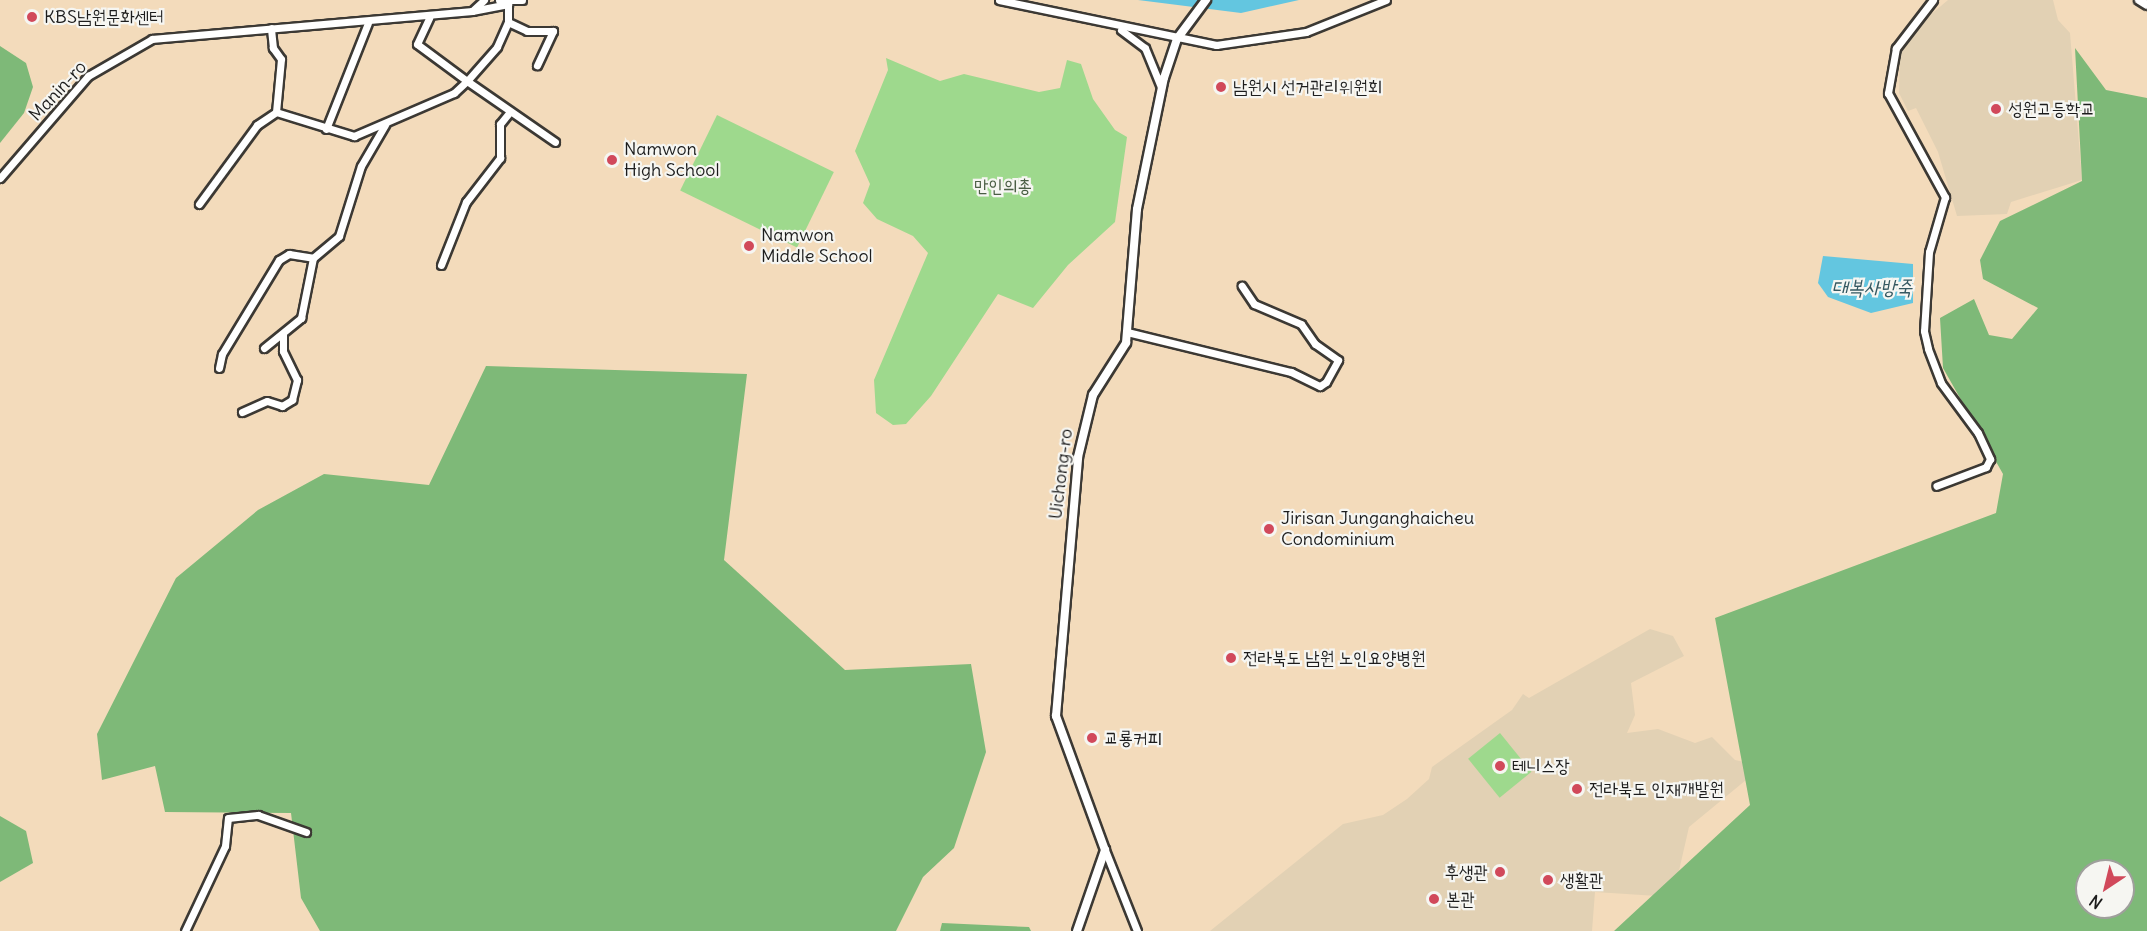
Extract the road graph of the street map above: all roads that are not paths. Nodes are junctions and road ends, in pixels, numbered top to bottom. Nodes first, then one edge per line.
1 (484, 0) edge
2 (499, 0) edge
3 (522, 0) edge
4 (999, 0) edge
5 (1206, 0) edge
6 (1386, 0) edge
7 (1933, 0) edge
8 (2139, 0) edge
9 (508, 4) junction
10 (2147, 5) edge
11 (472, 11) junction
12 (429, 18) junction
13 (508, 22) junction
14 (368, 23) junction
15 (1117, 27) junction
16 (271, 28) junction
17 (1177, 39) junction
18 (537, 66) dead end
19 (467, 81) junction
20 (1161, 87) junction
21 (276, 112) junction
22 (509, 113) junction
23 (385, 125) junction
24 (326, 129) junction
25 (555, 142) dead end
26 (0, 178) edge
27 (199, 204) dead end
28 (313, 258) junction
29 (441, 265) dead end
30 (1242, 286) dead end
31 (1127, 332) junction
32 (283, 334) junction
33 (264, 348) dead end
34 (219, 368) dead end
35 (242, 412) dead end
36 (1936, 486) dead end
37 (306, 832) dead end
38 (1104, 850) junction
39 (184, 931) edge
40 (1077, 931) edge
41 (1137, 931) edge

1 - 11 street
2 - 9 street
3 - 9 street, Manin-ro
4 - 15 street
5 - 17 street, Uichong-ro
6 - 17 street
7 - 36 street
8 - 10 street
9 - 11 street, Manin-ro
9 - 13 street
11 - 12 street, Manin-ro
12 - 14 street, Manin-ro
12 - 19 street
13 - 18 street
13 - 19 street
14 - 16 street, Manin-ro
14 - 24 street
15 - 17 street
15 - 20 street
16 - 21 street
16 - 26 street, Manin-ro
17 - 20 street, Uichong-ro
19 - 22 street
19 - 23 street
20 - 31 street, Uichong-ro
21 - 24 street
21 - 27 street
22 - 25 street
22 - 29 street
23 - 24 street
23 - 28 street
28 - 32 street
28 - 34 street
30 - 31 street
31 - 38 street, Uichong-ro
32 - 33 street
32 - 35 street
37 - 39 street
38 - 40 street
38 - 41 street, Uichong-ro

